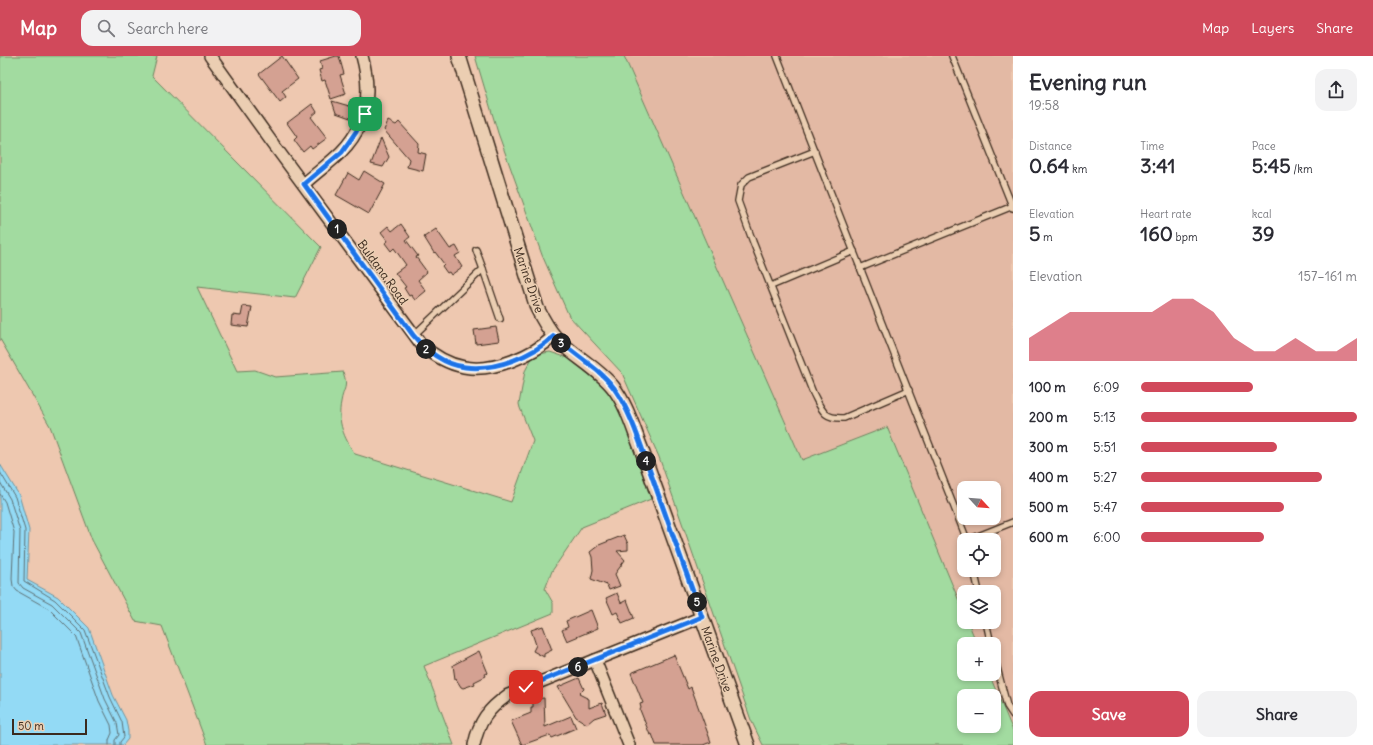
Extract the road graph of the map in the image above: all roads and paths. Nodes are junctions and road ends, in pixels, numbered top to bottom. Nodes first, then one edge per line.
1 (210, 56) edge
2 (362, 56) edge
3 (460, 56) edge
4 (777, 56) edge
5 (952, 56) edge
6 (815, 151) junction
7 (304, 184) junction
8 (1013, 206) edge
9 (476, 250) dead end
10 (854, 251) junction
11 (860, 268) junction
12 (483, 269) junction
13 (771, 286) junction
14 (500, 319) dead end
15 (413, 335) junction
16 (554, 336) junction
17 (909, 390) junction
18 (1013, 522) edge
19 (965, 533) edge
20 (986, 533) edge
21 (702, 617) junction
22 (595, 660) junction
23 (1000, 681) edge
24 (1013, 715) edge
25 (474, 745) edge
26 (629, 745) edge
27 (748, 745) edge

1 - 7 street, Buldana Road
2 - 7 street
3 - 16 street, Marine Drive
4 - 6 lane
5 - 8 lane
6 - 10 lane
6 - 13 lane
7 - 15 street, Buldana Road
8 - 11 lane
9 - 12 lane
10 - 11 lane
10 - 13 lane
11 - 17 lane
12 - 14 lane
12 - 15 lane
13 - 17 lane
15 - 16 street, Buldana Road
16 - 21 street, Marine Drive
17 - 19 lane
18 - 20 lane
21 - 22 street
21 - 27 street, Marine Drive
22 - 25 street
22 - 26 street
23 - 24 lane

